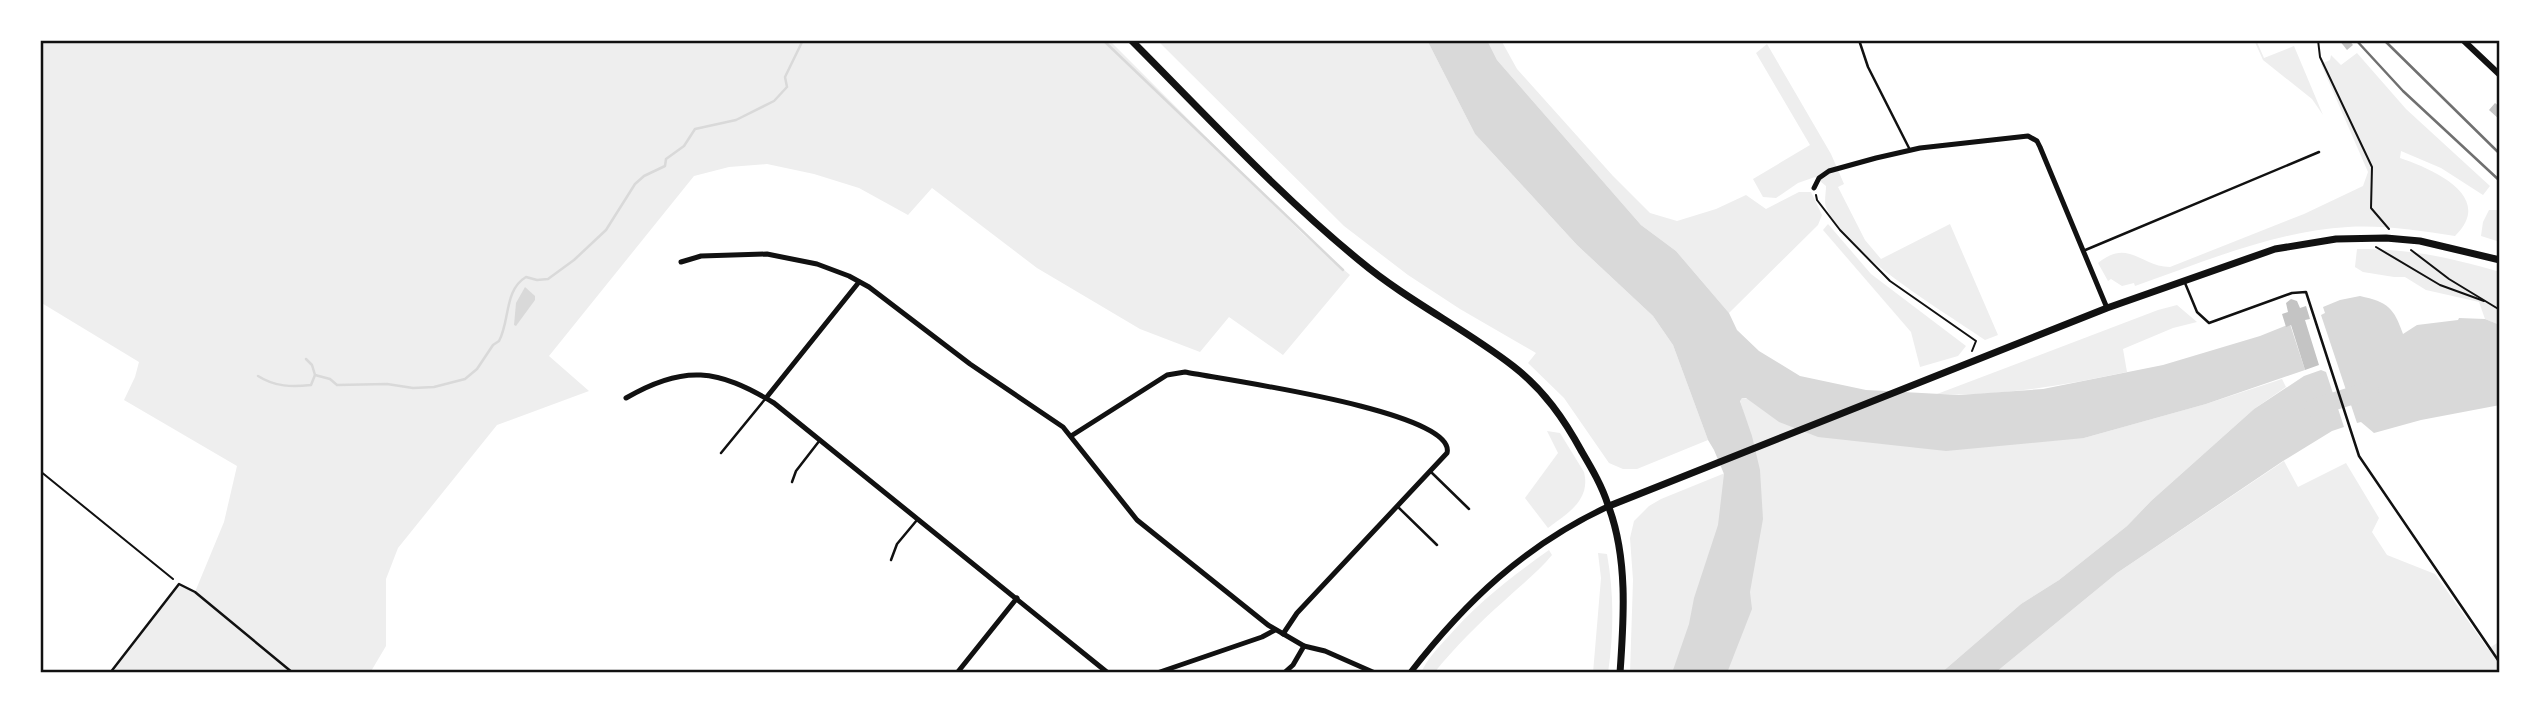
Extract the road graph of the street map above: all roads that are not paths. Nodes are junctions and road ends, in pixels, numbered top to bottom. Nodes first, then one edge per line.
1 (1131, 40) edge
2 (1859, 40) edge
3 (2463, 40) edge
4 (2500, 75) edge
5 (1910, 150) junction
6 (2319, 152) dead end
7 (1814, 188) road end
8 (2083, 251) junction
9 (2500, 260) edge
10 (681, 262) dead end
11 (2184, 280) junction
12 (859, 282) junction
13 (2107, 308) junction
14 (626, 398) dead end
15 (766, 398) junction
16 (1071, 436) junction
17 (820, 440) junction
18 (721, 453) dead end
19 (1430, 471) junction
20 (792, 482) dead end
21 (1397, 506) junction
22 (1609, 506) junction
23 (1469, 509) dead end
24 (917, 520) junction
25 (1437, 545) dead end
26 (891, 560) dead end
27 (1017, 598) junction
28 (1275, 630) junction
29 (1283, 634) junction
30 (1304, 646) junction
31 (2500, 663) edge
32 (110, 673) edge
33 (293, 673) edge
34 (957, 673) edge
35 (1108, 673) edge
36 (1157, 673) edge
37 (1284, 673) edge
38 (1375, 673) edge
39 (1410, 673) edge
40 (1620, 673) edge

1 - 22 main road
2 - 5 lane
3 - 4 street
5 - 7 street
5 - 8 street
6 - 8 lane
8 - 13 street
9 - 11 main road
10 - 12 street
11 - 13 main road
11 - 31 lane
12 - 15 street
12 - 16 street
13 - 22 main road
14 - 15 street
15 - 17 street
15 - 18 lane
16 - 19 street
16 - 28 street
17 - 20 lane
17 - 24 street
19 - 21 street
19 - 23 lane
21 - 25 lane
21 - 29 street
22 - 39 street
22 - 40 main road
24 - 26 lane
24 - 27 street
27 - 34 street
27 - 35 street
28 - 29 street
28 - 36 street
29 - 30 street
30 - 37 street
30 - 38 street
32 - 33 lane

